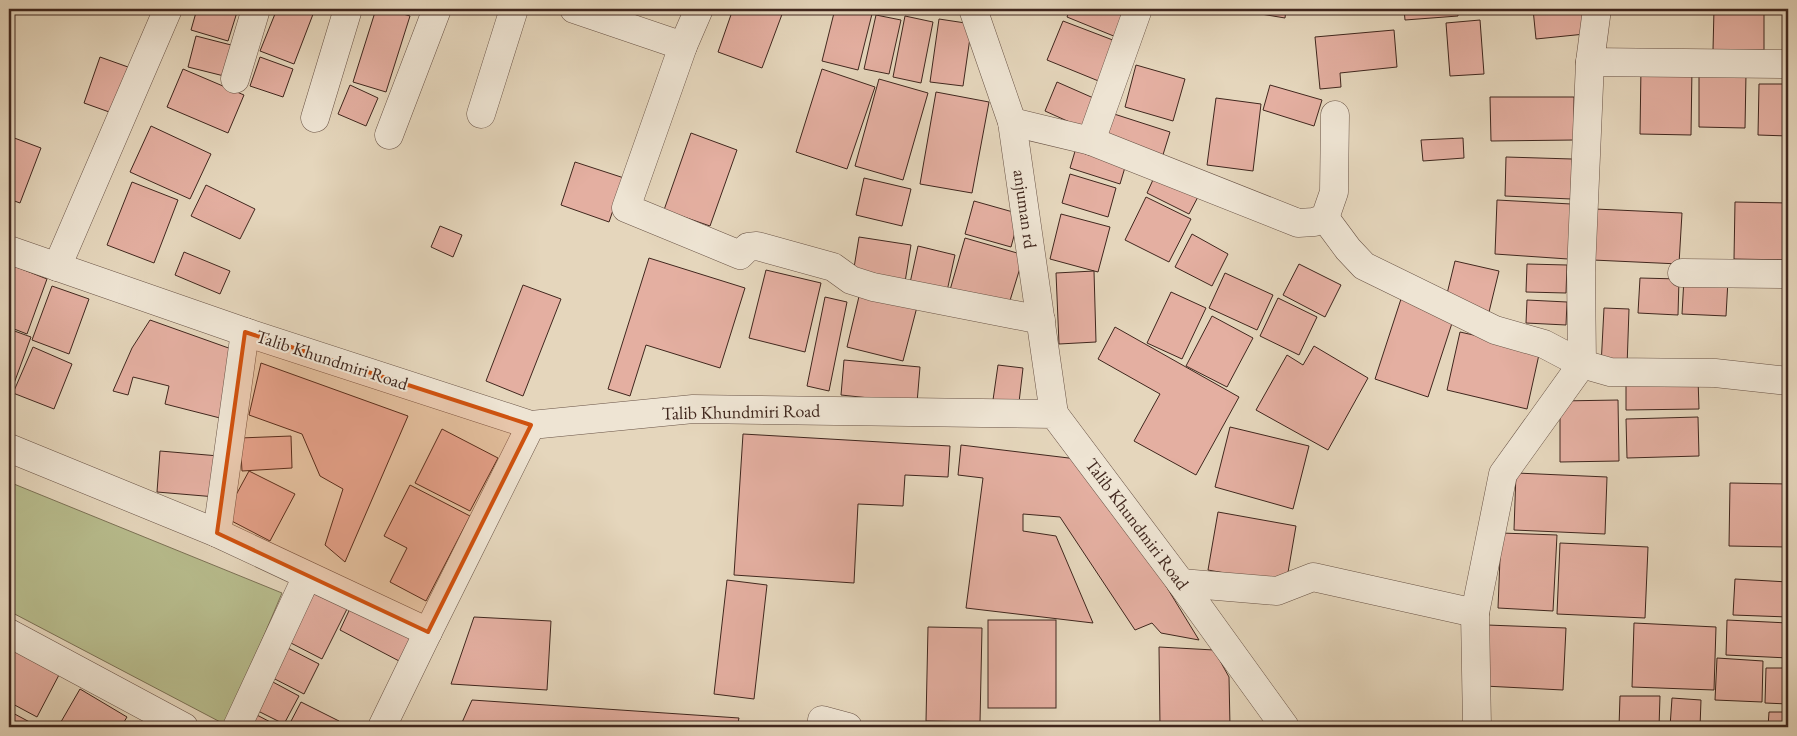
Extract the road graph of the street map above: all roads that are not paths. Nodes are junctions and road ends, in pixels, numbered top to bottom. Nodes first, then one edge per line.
1 (168, 9) edge
2 (256, 9) edge
3 (348, 9) edge
4 (437, 9) edge
5 (514, 9) edge
6 (574, 9) edge
7 (699, 9) edge
8 (973, 9) edge
9 (1138, 9) edge
10 (1597, 9) edge
11 (683, 46) junction
12 (1590, 62) junction
13 (1788, 64) edge
14 (235, 79) dead end
15 (481, 114) dead end
16 (1335, 115) dead end
17 (315, 118) dead end
18 (1012, 122) junction
19 (389, 135) dead end
20 (1091, 140) junction
21 (1325, 218) junction
22 (9, 250) edge
23 (58, 267) junction
24 (1682, 273) dead end
25 (1788, 274) edge
26 (1040, 320) junction
27 (245, 332) junction
28 (1582, 364) junction
29 (1788, 382) edge
30 (1054, 414) junction
31 (531, 425) junction
32 (9, 448) edge
33 (217, 533) junction
34 (307, 576) junction
35 (1181, 583) junction
36 (1475, 613) junction
37 (428, 632) junction
38 (9, 633) edge
39 (822, 720) dead end
40 (184, 727) edge
41 (237, 727) edge
42 (382, 727) edge
43 (848, 727) edge
44 (1285, 727) edge
45 (1477, 727) edge

1 - 23 street
2 - 14 street
3 - 17 street
4 - 19 street
5 - 15 street
6 - 11 street
7 - 11 street
8 - 18 street, anjuman rd
9 - 20 street
10 - 12 street
11 - 26 street
12 - 13 street
12 - 28 street
16 - 21 street
18 - 20 street
18 - 26 street, anjuman rd
20 - 21 street
21 - 28 street
22 - 23 street, Talib Khundmiri Road
23 - 27 street, Talib Khundmiri Road
24 - 25 street
26 - 30 street, anjuman rd
27 - 31 street, Talib Khundmiri Road
27 - 33 street
28 - 29 street
28 - 36 street
30 - 31 street, Talib Khundmiri Road
30 - 35 street, Talib Khundmiri Road
31 - 37 street
32 - 33 street
33 - 34 street
34 - 37 street
34 - 41 street
35 - 36 street
35 - 44 street, Talib Khundmiri Road
36 - 45 street
37 - 42 street
38 - 40 street
39 - 43 street

